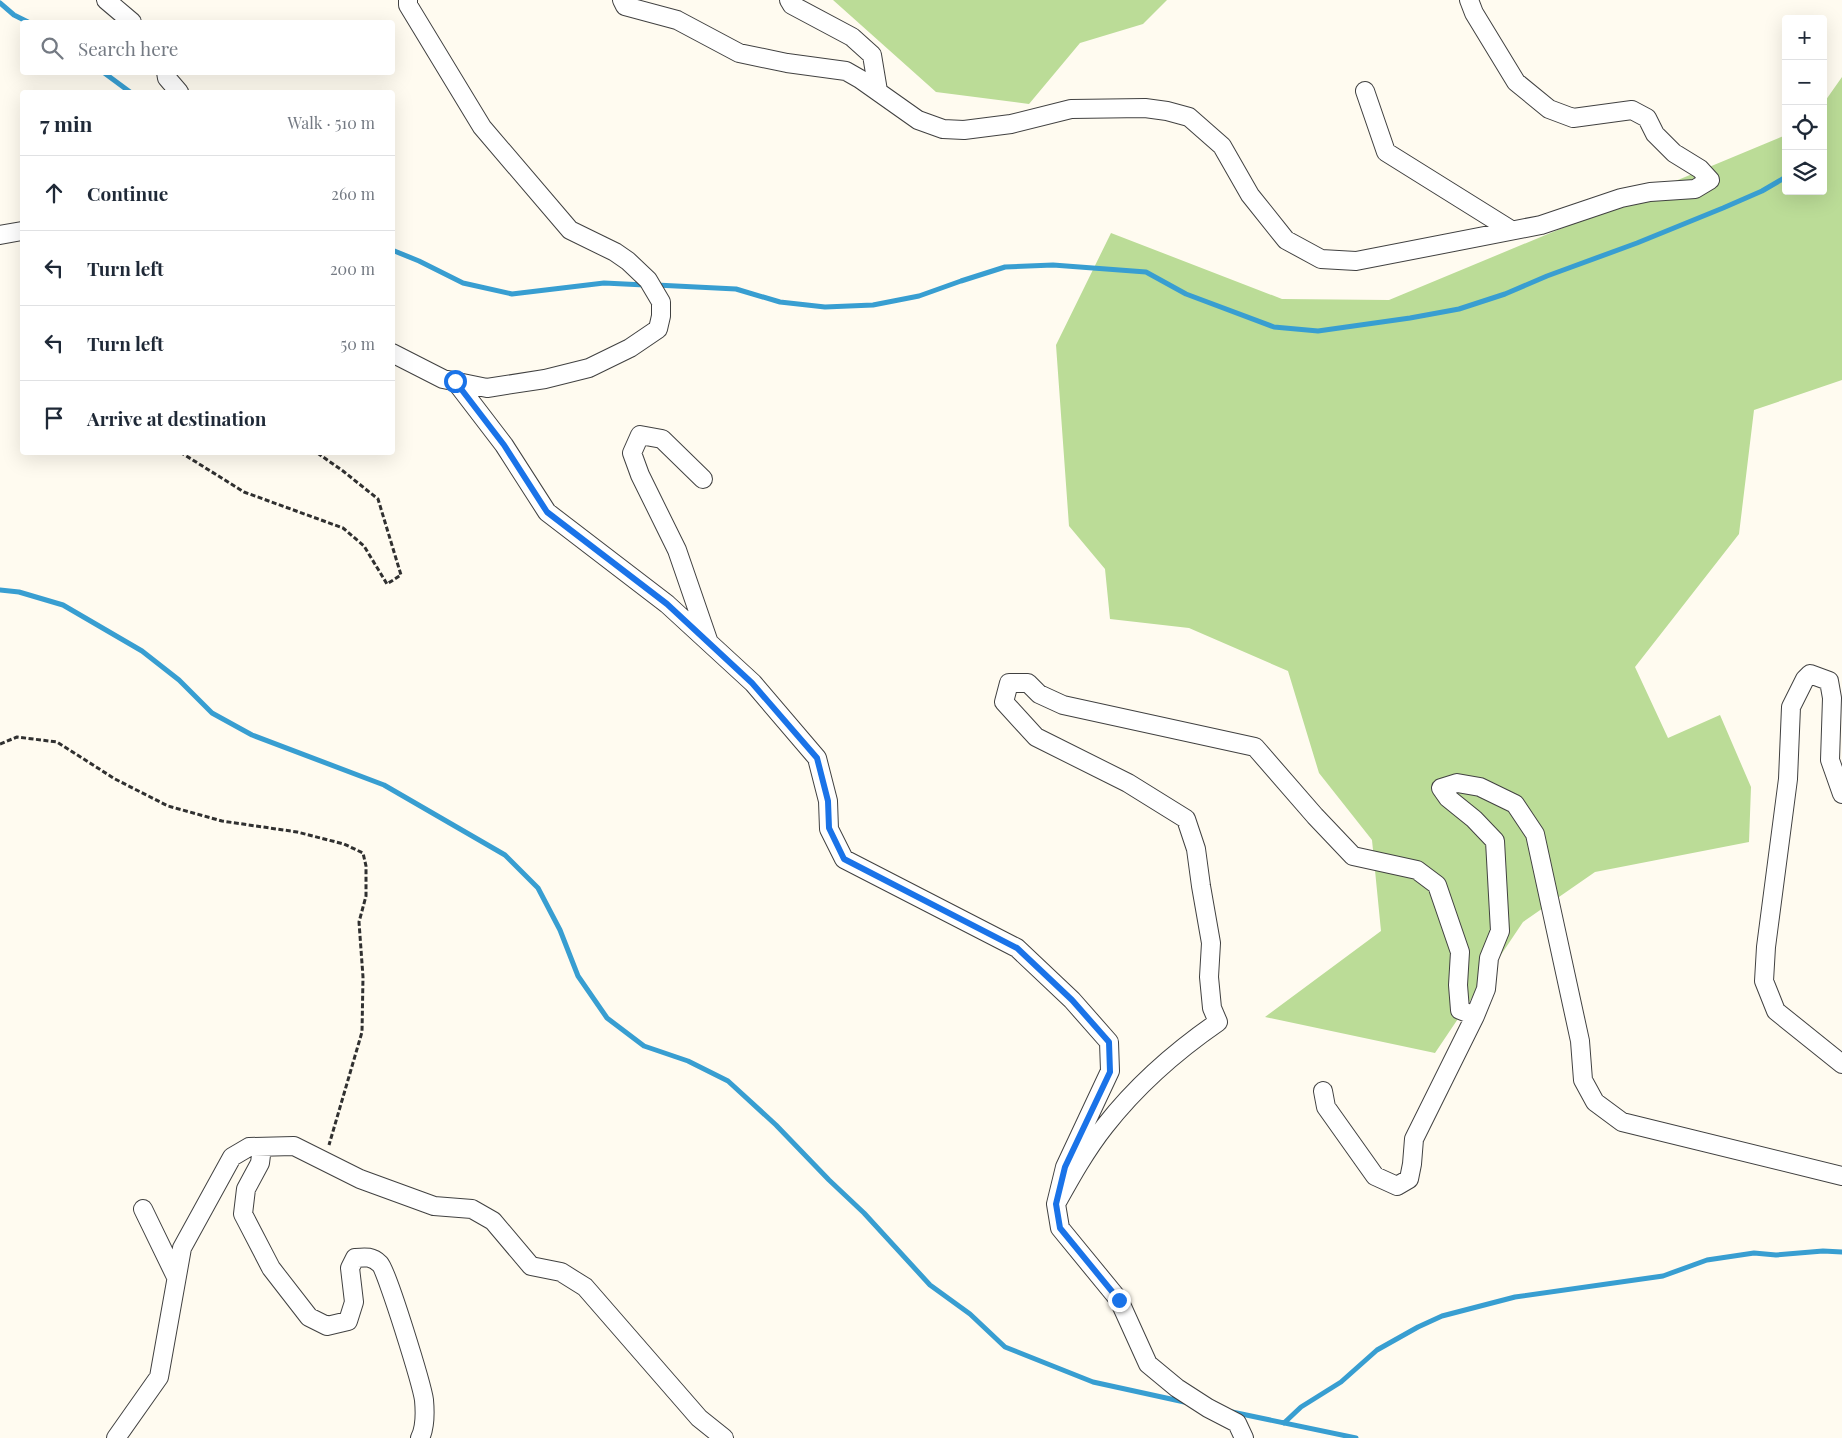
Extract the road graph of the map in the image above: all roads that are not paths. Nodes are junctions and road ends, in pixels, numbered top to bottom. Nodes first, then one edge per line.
1 (106, 0) edge
2 (408, 0) edge
3 (622, 0) edge
4 (789, 0) edge
5 (1469, 0) edge
6 (130, 20) edge
7 (166, 75) edge
8 (177, 90) edge
9 (878, 91) junction
10 (1365, 92) dead end
11 (1511, 230) junction
12 (20, 231) edge
13 (0, 235) edge
14 (395, 355) edge
15 (455, 381) junction
16 (703, 478) dead end
17 (709, 642) junction
18 (1842, 794) edge
19 (1475, 1016) junction
20 (1842, 1064) edge
21 (1324, 1092) dead end
22 (262, 1147) junction
23 (1842, 1176) edge
24 (1056, 1204) junction
25 (143, 1209) dead end
26 (176, 1277) junction
27 (116, 1438) edge
28 (420, 1438) edge
29 (724, 1438) edge
30 (1244, 1438) edge

1 - 6 street
2 - 15 street
3 - 9 street
4 - 9 street
5 - 11 street
7 - 8 street
9 - 11 street
10 - 11 street
12 - 13 street
14 - 15 street
15 - 17 street
16 - 17 street
17 - 24 street
18 - 20 street
19 - 21 street
19 - 23 street
19 - 24 street
22 - 26 street
22 - 28 street
22 - 29 street
24 - 30 street
25 - 26 street
26 - 27 street

